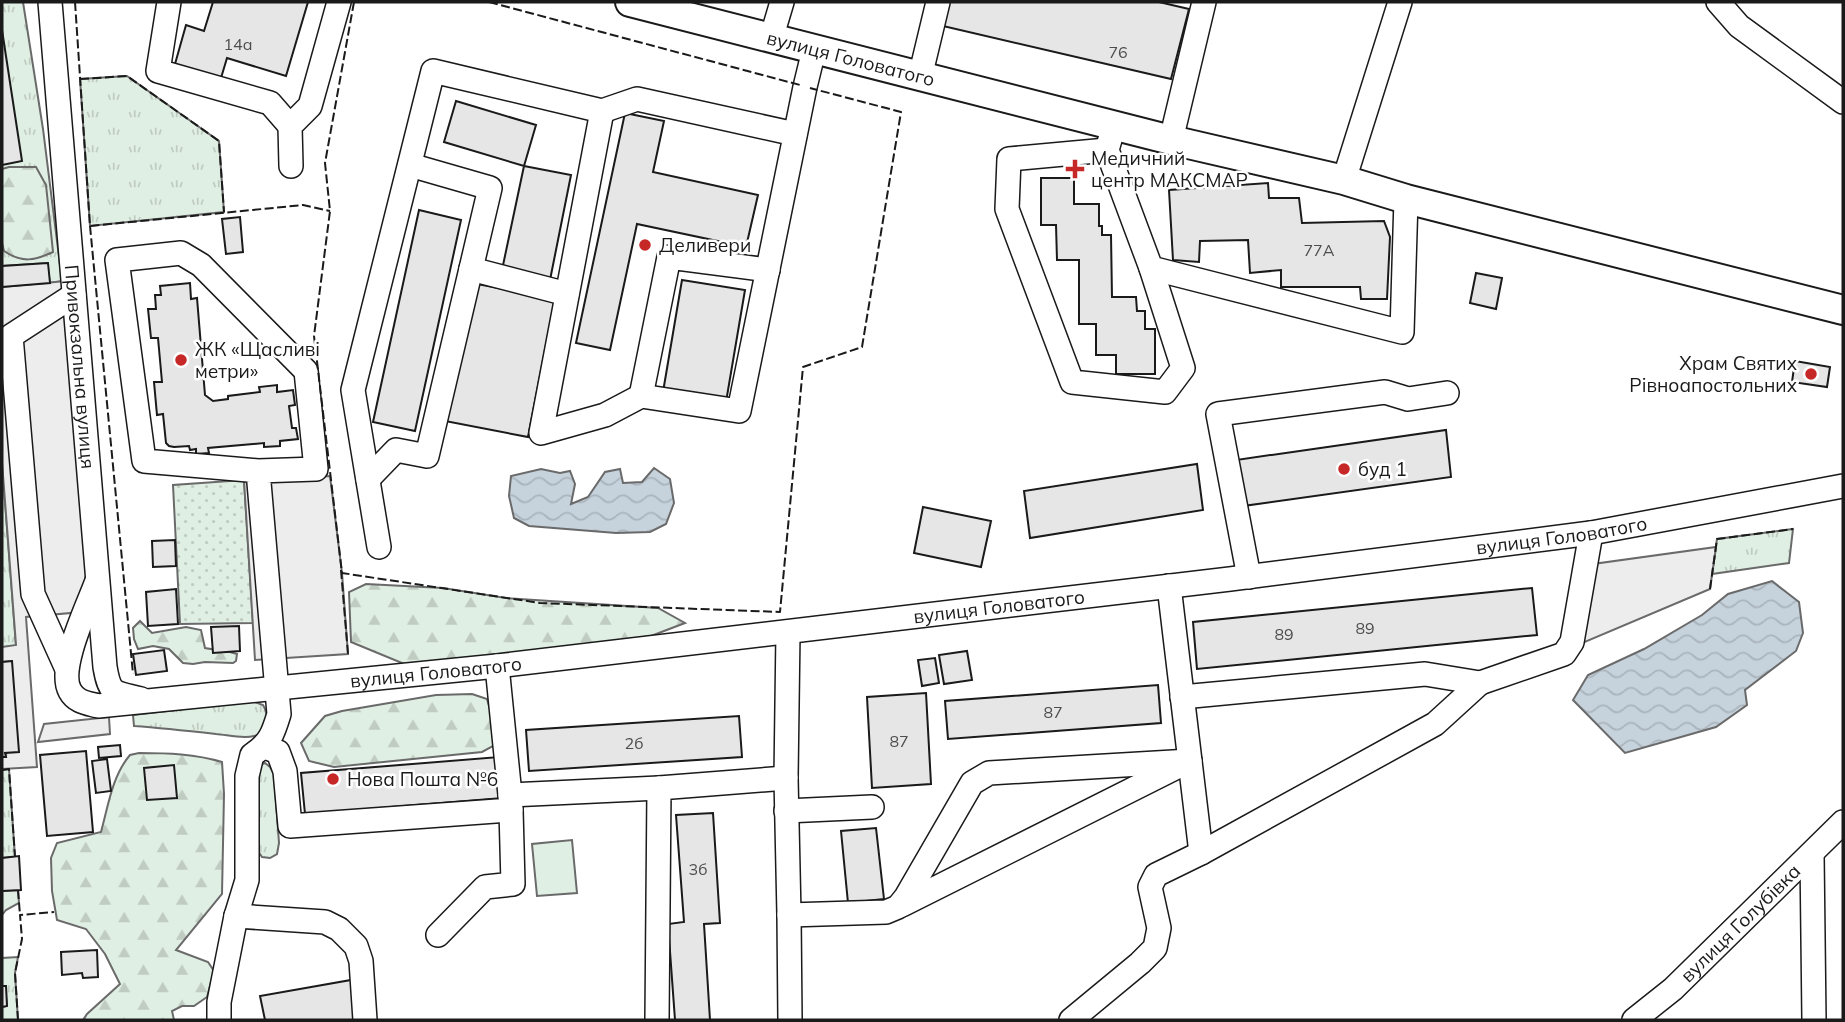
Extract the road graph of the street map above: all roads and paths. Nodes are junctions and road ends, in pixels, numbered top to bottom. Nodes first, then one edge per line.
1 (50, 2) edge
2 (169, 2) edge
3 (339, 2) edge
4 (629, 2) edge
5 (782, 2) edge
6 (938, 2) edge
7 (1204, 2) edge
8 (1400, 2) edge
9 (1718, 2) edge
10 (771, 39) junction
11 (814, 50) junction
12 (920, 77) junction
13 (1843, 102) edge
14 (602, 111) junction
15 (289, 126) junction
16 (795, 134) junction
17 (1111, 138) junction
18 (1171, 140) junction
19 (410, 165) junction
20 (291, 166) dead end
21 (1344, 180) junction
22 (1406, 199) junction
23 (1151, 268) junction
24 (471, 269) junction
25 (768, 270) junction
26 (567, 294) junction
27 (74, 295) junction
28 (1843, 310) edge
29 (1447, 394) dead end
30 (640, 396) junction
31 (258, 471) junction
32 (368, 478) junction
33 (1843, 486) edge
34 (1591, 533) junction
35 (379, 547) dead end
36 (1249, 576) junction
37 (97, 581) junction
38 (1168, 586) junction
39 (788, 632) junction
40 (497, 666) junction
41 (66, 667) junction
42 (1480, 683) junction
43 (278, 688) junction
44 (1182, 697) junction
45 (150, 701) junction
46 (265, 747) junction
47 (1190, 761) junction
48 (786, 778) junction
49 (659, 788) junction
50 (510, 803) junction
51 (872, 807) dead end
52 (786, 811) junction
53 (1843, 822) edge
54 (1202, 853) junction
55 (1812, 854) junction
56 (898, 907) junction
57 (789, 915) junction
58 (236, 916) junction
59 (438, 935) dead end
60 (219, 1020) edge
61 (365, 1020) edge
62 (657, 1020) edge
63 (790, 1020) edge
64 (1071, 1020) edge
65 (1634, 1020) edge
66 (1814, 1020) edge

1 - 27 street, Привокзальна вулиця
2 - 15 street
3 - 15 street
4 - 10 main road, вулиця Головатого
5 - 10 street
6 - 12 street
7 - 18 street
8 - 21 street
9 - 13 street
10 - 11 main road, вулиця Головатого
11 - 12 main road, вулиця Головатого
11 - 16 street
12 - 17 main road, вулиця Головатого
14 - 16 street
14 - 19 street
14 - 26 street
15 - 20 street
16 - 25 street
17 - 18 main road, вулиця Головатого
17 - 23 street
17 - 23 street
18 - 21 main road, вулиця Головатого
19 - 24 street
19 - 32 street
21 - 22 main road, вулиця Головатого
22 - 23 street
22 - 28 main road, вулиця Головатого
24 - 26 street
24 - 32 street
25 - 30 street
25 - 30 street
26 - 30 street
27 - 37 street, Привокзальна вулиця
27 - 41 street, вулиця Головатого
29 - 36 street
31 - 31 street
31 - 43 street
32 - 35 street
33 - 34 street, вулиця Головатого
34 - 36 street, вулиця Головатого
34 - 42 street
36 - 38 street, вулиця Головатого
37 - 41 street
37 - 45 street, Привокзальна вулиця
38 - 39 street, вулиця Головатого
38 - 44 street
39 - 40 street, вулиця Головатого
39 - 48 street
40 - 43 street, вулиця Головатого
40 - 50 street
41 - 45 street, вулиця Головатого
42 - 44 street
42 - 54 street
43 - 45 street, вулиця Головатого
43 - 46 street
44 - 47 street
46 - 50 street
46 - 58 street
47 - 54 street
47 - 56 street
47 - 56 street
48 - 49 street
48 - 52 street
49 - 50 street
49 - 62 street
50 - 59 street
51 - 52 street
52 - 57 street
53 - 55 street, вулиця Голубівка
54 - 64 street
55 - 65 street, вулиця Голубівка
55 - 66 street
56 - 57 street
57 - 63 street
58 - 60 street
58 - 61 street

